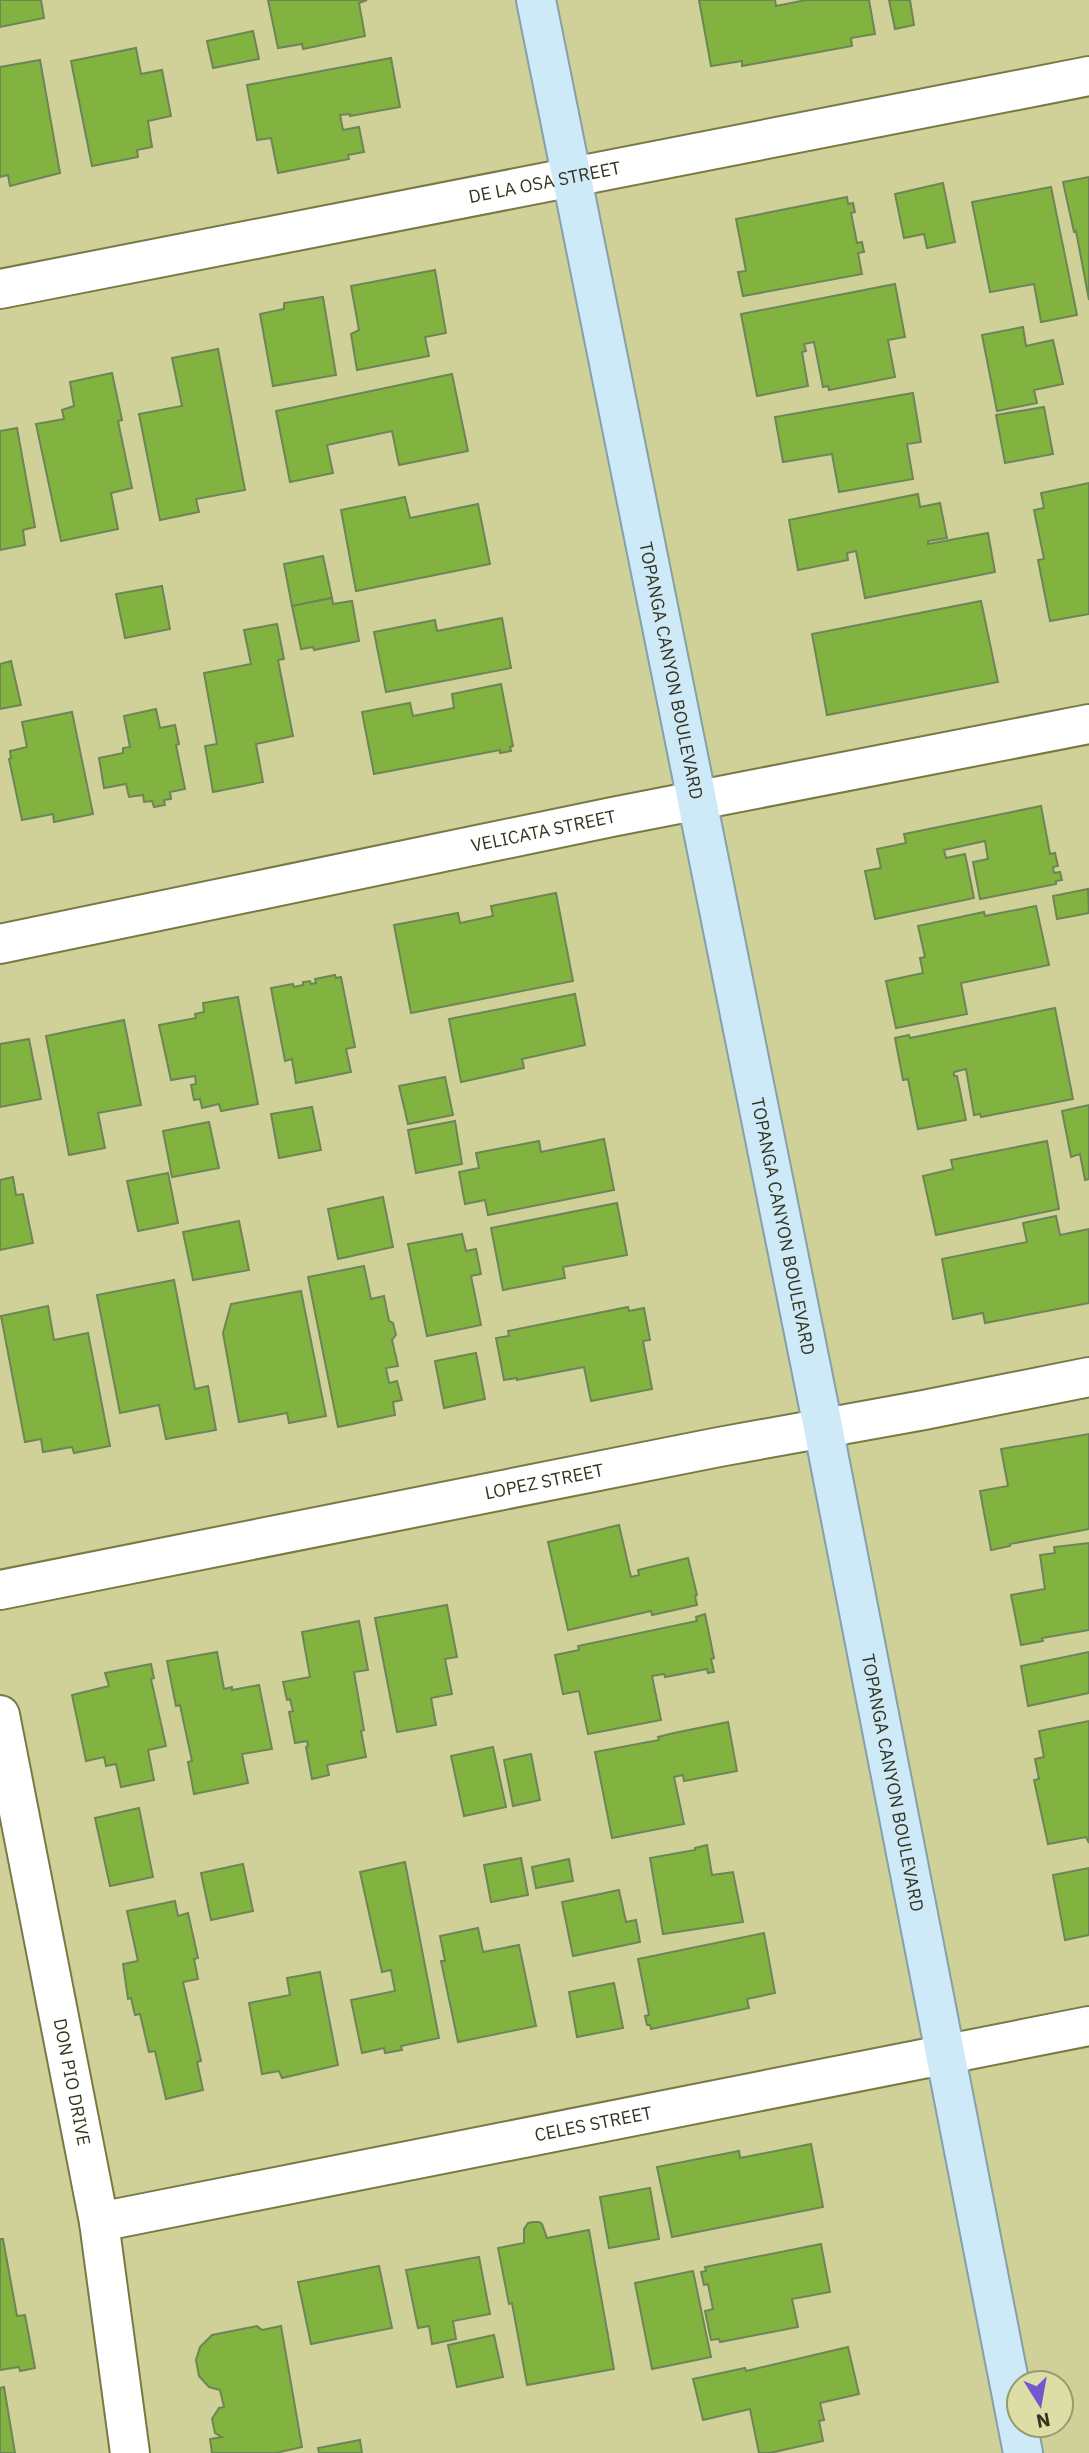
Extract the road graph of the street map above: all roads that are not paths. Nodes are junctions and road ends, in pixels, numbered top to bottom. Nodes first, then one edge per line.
1 (536, 0) edge
2 (1089, 76) edge
3 (572, 178) junction
4 (0, 289) edge
5 (1089, 724) edge
6 (696, 802) junction
7 (0, 944) edge
8 (1089, 1377) edge
9 (823, 1427) junction
10 (0, 1591) edge
11 (0, 1715) edge
12 (1089, 2026) edge
13 (944, 2054) junction
14 (99, 2222) junction
15 (130, 2453) edge
16 (1023, 2453) edge

1 - 3 main road, TOPANGA CANYON BOULEVARD
2 - 3 street, DE LA OSA STREET
3 - 4 street, DE LA OSA STREET
3 - 6 main road, TOPANGA CANYON BOULEVARD
5 - 6 street, VELICATA STREET
6 - 7 street, VELICATA STREET
6 - 9 main road, TOPANGA CANYON BOULEVARD
8 - 9 street, LOPEZ STREET
9 - 10 street, LOPEZ STREET
9 - 13 main road, TOPANGA CANYON BOULEVARD
11 - 14 street, DON PIO DRIVE
12 - 13 street, CELES STREET
13 - 14 street, CELES STREET
13 - 16 main road, TOPANGA CANYON BOULEVARD
14 - 15 street, DON PIO DRIVE

